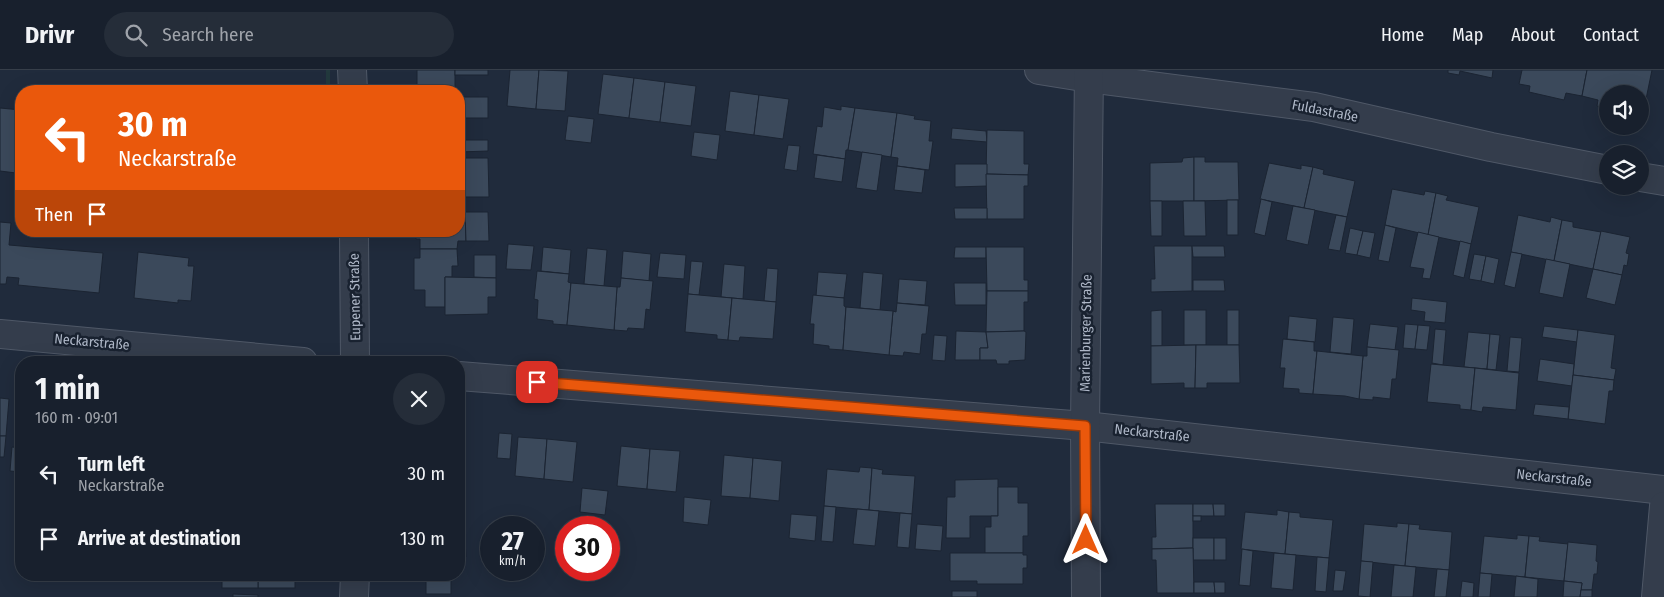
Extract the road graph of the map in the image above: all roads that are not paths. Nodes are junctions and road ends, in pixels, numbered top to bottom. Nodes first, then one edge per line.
1 (352, 70) edge
2 (1039, 70) edge
3 (1089, 74) edge
4 (353, 85) edge
5 (1599, 168) edge
6 (1649, 178) edge
7 (1664, 181) edge
8 (354, 237) edge
9 (0, 334) edge
10 (238, 356) edge
11 (355, 356) edge
12 (465, 376) edge
13 (1085, 426) junction
14 (1664, 490) edge
15 (1664, 506) edge
16 (355, 581) edge
17 (354, 597) edge
18 (1086, 597) edge
19 (1656, 597) edge

1 - 4 street
2 - 3 street, Fuldastraße
3 - 5 street, Fuldastraße
3 - 13 street, Marienburger Straße
6 - 7 street
8 - 11 street, Eupener Straße
9 - 10 street, Neckarstraße
12 - 13 street, Neckarstraße
13 - 14 street, Neckarstraße
13 - 18 street, Marienburger Straße
15 - 19 street
16 - 17 street

